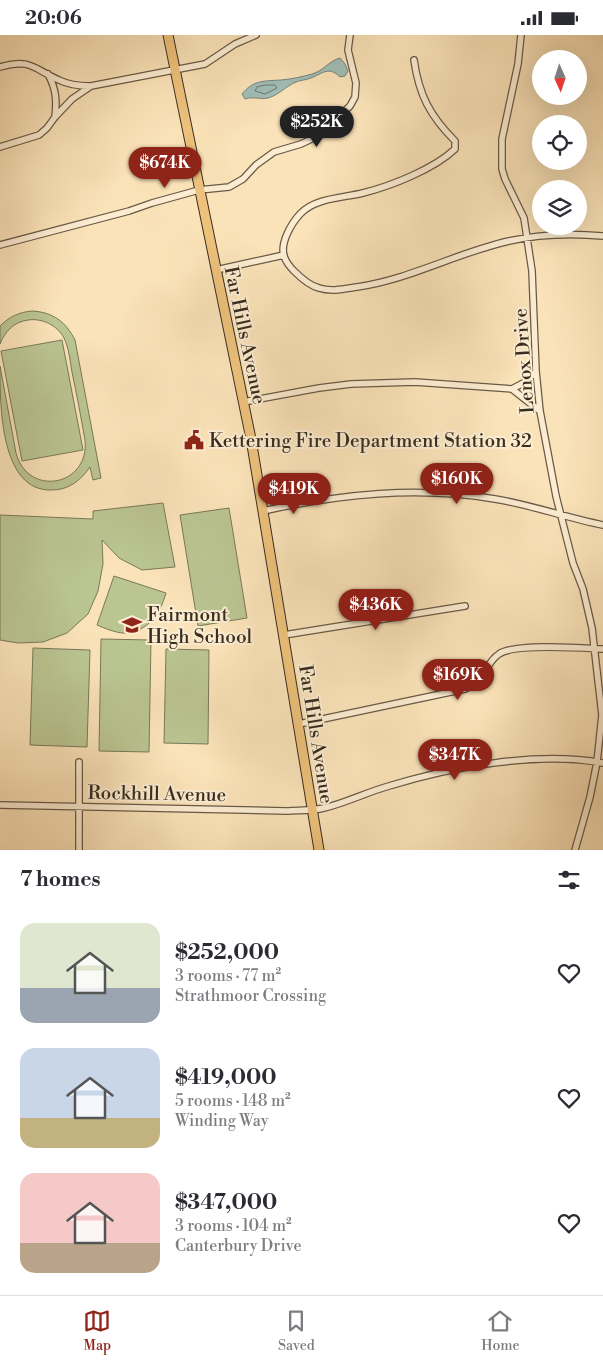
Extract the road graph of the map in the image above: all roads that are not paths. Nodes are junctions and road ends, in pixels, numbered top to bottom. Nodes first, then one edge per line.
1 (168, 35) edge
2 (256, 35) edge
3 (350, 35) edge
4 (521, 35) edge
5 (414, 60) dead end
6 (0, 67) edge
7 (175, 70) junction
8 (48, 75) junction
9 (91, 86) junction
10 (55, 117) junction
11 (0, 147) edge
12 (199, 190) junction
13 (603, 236) edge
14 (527, 237) junction
15 (0, 245) edge
16 (284, 255) junction
17 (216, 270) junction
18 (536, 371) junction
19 (512, 389) junction
20 (243, 402) junction
21 (540, 411) junction
22 (263, 511) junction
23 (560, 514) junction
24 (603, 525) edge
25 (465, 606) dead end
26 (284, 635) junction
27 (595, 649) junction
28 (603, 649) edge
29 (602, 716) edge
30 (299, 725) junction
31 (79, 762) dead end
32 (600, 763) edge
33 (0, 805) edge
34 (79, 807) junction
35 (312, 810) junction
36 (79, 850) edge
37 (319, 850) edge
38 (575, 850) edge

1 - 7 main road, Far Hills Avenue
2 - 7 street
3 - 12 street
4 - 14 street, Lenox Drive
5 - 16 street
6 - 8 street
7 - 9 street
7 - 12 main road, Far Hills Avenue
8 - 9 street
8 - 10 street
9 - 10 street
10 - 11 street
12 - 15 street
12 - 17 main road, Far Hills Avenue
13 - 14 street
14 - 16 street
14 - 18 street, Lenox Drive
16 - 17 street
17 - 20 main road, Far Hills Avenue
18 - 19 street
18 - 21 street, Lenox Drive
19 - 20 street
19 - 21 street
20 - 22 main road, Far Hills Avenue
21 - 23 street, Lenox Drive
22 - 23 street
22 - 26 main road, Far Hills Avenue
23 - 24 street
23 - 27 street, Lenox Drive
25 - 26 street
26 - 30 main road, Far Hills Avenue
27 - 28 street
27 - 29 street, Lenox Drive
27 - 30 street
29 - 32 street, Lenox Drive
30 - 35 main road, Far Hills Avenue
31 - 34 street
32 - 35 street, Rockhill Avenue
32 - 38 street, Lenox Drive
33 - 34 street, Rockhill Avenue
34 - 35 street, Rockhill Avenue
34 - 36 street
35 - 37 main road, Far Hills Avenue

